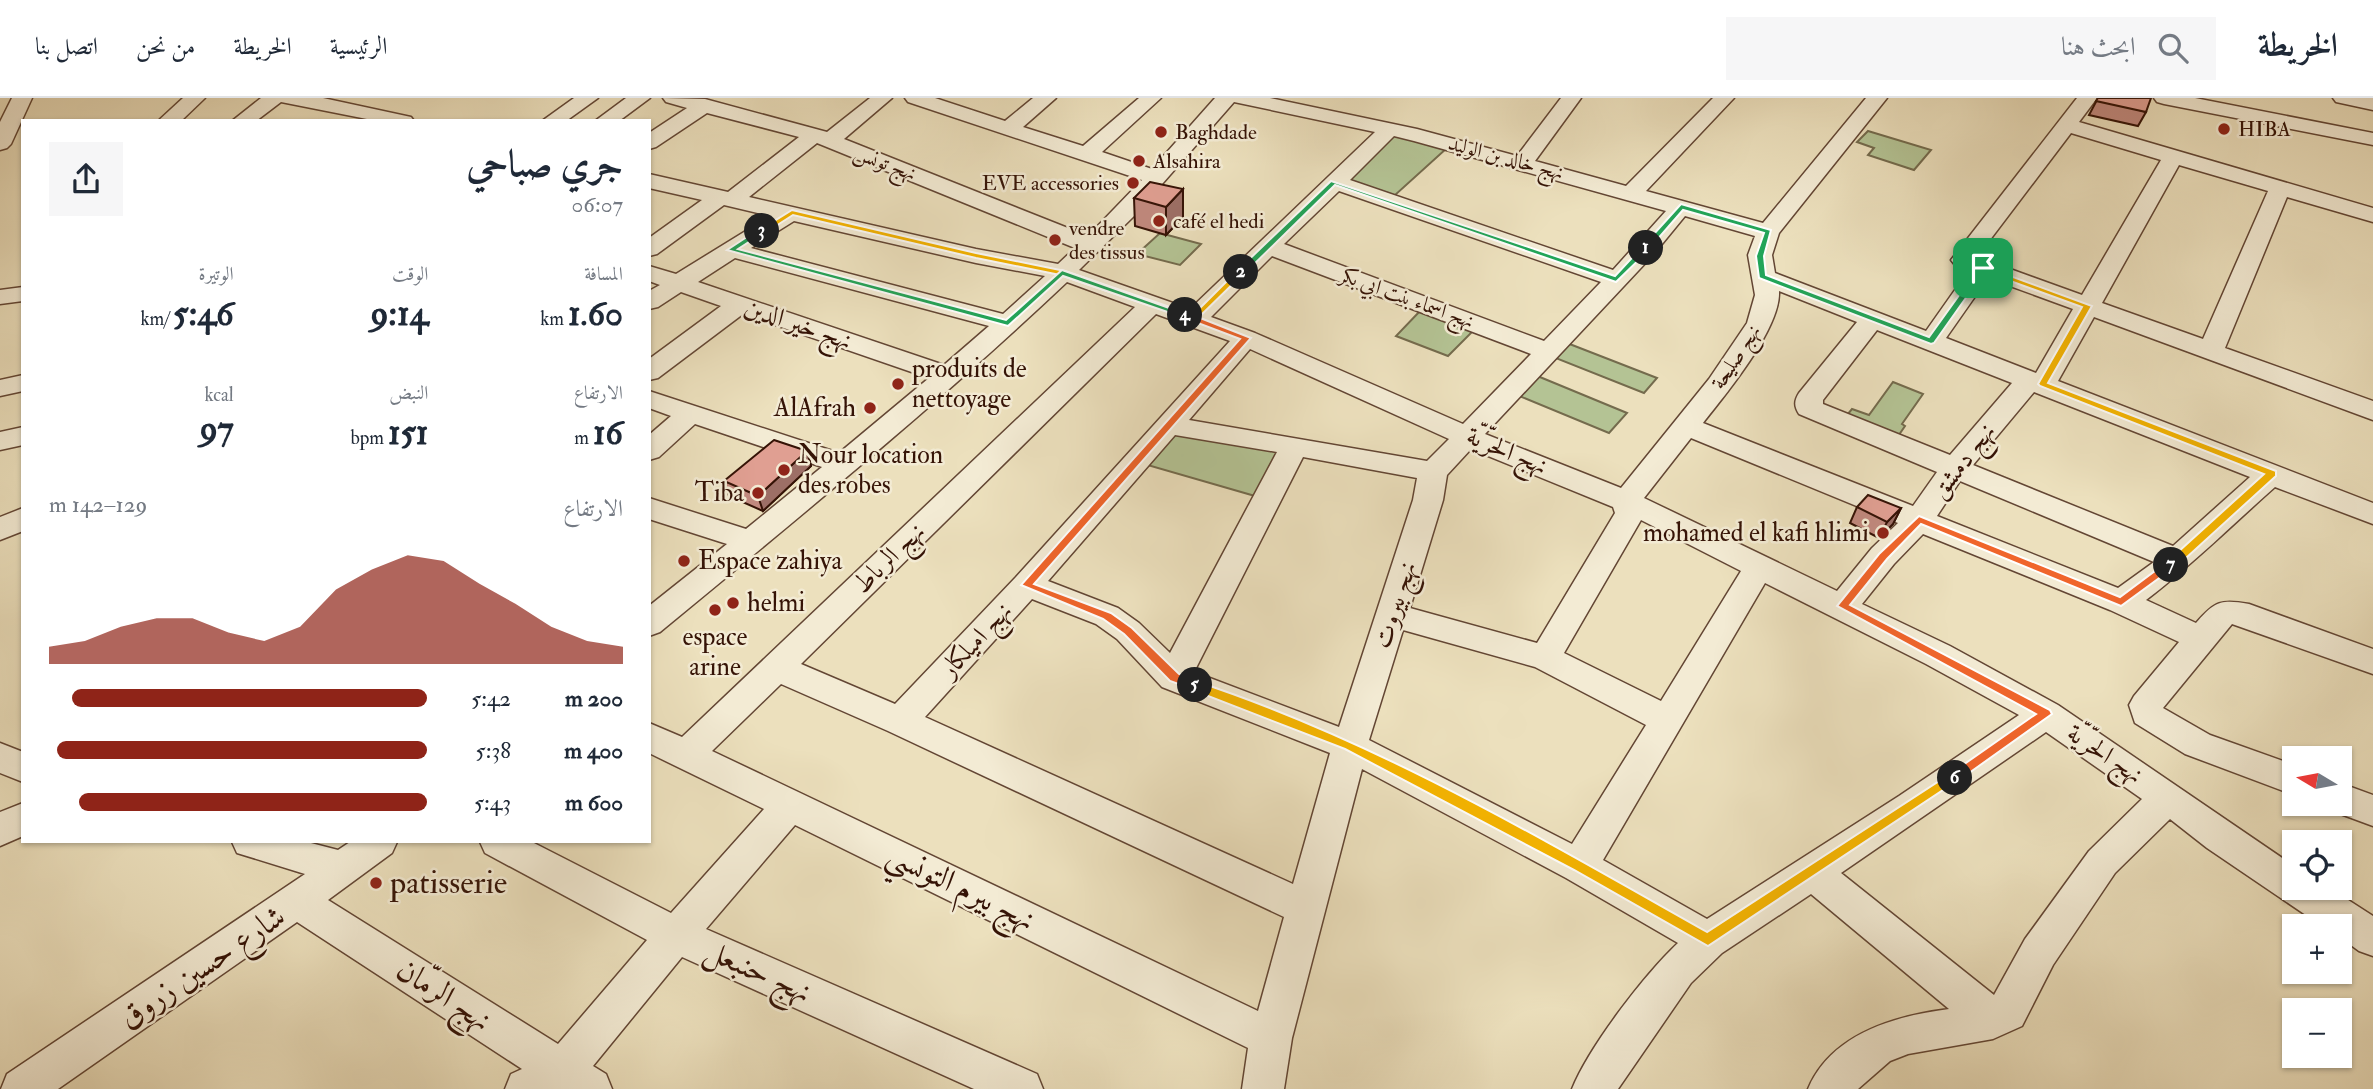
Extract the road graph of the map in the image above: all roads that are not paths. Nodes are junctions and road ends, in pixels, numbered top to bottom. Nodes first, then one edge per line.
1 (22, 98) edge
2 (195, 98) edge
3 (274, 98) edge
4 (287, 98) edge
5 (588, 98) edge
6 (640, 98) edge
7 (672, 98) edge
8 (878, 98) edge
9 (915, 98) edge
10 (1046, 98) edge
11 (1150, 98) edge
12 (1227, 98) edge
13 (1241, 98) edge
14 (1571, 98) edge
15 (1724, 98) edge
16 (1877, 98) edge
17 (2087, 98) edge
18 (2164, 98) edge
19 (2343, 98) edge
20 (2373, 104) edge
21 (705, 105) junction
22 (170, 119) edge
23 (245, 119) edge
24 (396, 119) edge
25 (555, 119) edge
26 (608, 119) edge
27 (640, 119) edge
28 (2065, 125) junction
29 (1007, 128) junction
30 (1390, 129) junction
31 (822, 138) junction
32 (2373, 139) edge
33 (651, 142) edge
34 (0, 144) edge
35 (1087, 154) junction
36 (21, 156) edge
37 (2173, 157) junction
38 (0, 158) edge
39 (1523, 162) junction
40 (1155, 177) junction
41 (651, 181) edge
42 (1334, 182) junction
43 (2280, 188) junction
44 (1632, 193) junction
45 (725, 199) junction
46 (1681, 207) junction
47 (792, 212) junction
48 (2373, 215) edge
49 (1768, 232) junction
50 (1091, 246) junction
51 (1267, 246) junction
52 (651, 248) edge
53 (731, 250) junction
54 (1983, 268) junction
55 (1062, 272) junction
56 (651, 274) edge
57 (1762, 276) junction
58 (1616, 279) junction
59 (678, 283) junction
60 (21, 294) edge
61 (0, 298) edge
62 (651, 301) edge
63 (1153, 303) junction
64 (740, 304) junction
65 (2087, 306) junction
66 (1195, 318) junction
67 (1873, 318) junction
68 (1008, 323) junction
69 (1246, 338) junction
70 (1931, 341) junction
71 (1548, 351) junction
72 (2211, 351) junction
73 (651, 371) edge
74 (947, 375) junction
75 (2036, 382) junction
76 (21, 383) edge
77 (0, 388) edge
78 (651, 400) edge
79 (2373, 411) edge
80 (691, 413) junction
81 (1168, 425) junction
82 (1686, 426) junction
83 (1468, 435) junction
84 (21, 436) edge
85 (0, 441) edge
86 (1294, 446) junction
87 (651, 449) edge
88 (842, 464) junction
89 (1954, 469) junction
90 (1433, 472) junction
91 (2272, 474) junction
92 (1626, 501) junction
93 (651, 510) edge
94 (2373, 513) edge
95 (21, 519) edge
96 (1919, 520) junction
97 (0, 530) edge
98 (751, 541) junction
99 (2178, 560) junction
100 (1760, 566) junction
101 (1027, 585) junction
102 (2121, 602) junction
103 (1843, 606) junction
104 (1393, 615) junction
105 (651, 622) edge
106 (2202, 639) junction
107 (1545, 658) junction
108 (2373, 662) edge
109 (777, 668) junction
110 (1174, 677) junction
111 (2046, 714) junction
112 (1667, 720) junction
113 (900, 721) junction
114 (651, 738) edge
115 (1350, 746) junction
116 (686, 755) junction
117 (0, 757) edge
118 (21, 767) edge
119 (2282, 774) edge
120 (2168, 797) junction
121 (2352, 803) edge
122 (791, 804) junction
123 (2373, 811) edge
124 (21, 819) edge
125 (0, 830) edge
126 (254, 843) edge
127 (378, 843) edge
128 (500, 843) edge
129 (1578, 866) junction
130 (344, 868) junction
131 (1811, 871) junction
132 (2282, 878) edge
133 (2315, 900) edge
134 (297, 901) junction
135 (1305, 908) junction
136 (676, 934) junction
137 (2373, 938) edge
138 (1708, 940) junction
139 (1993, 1020) junction
140 (1271, 1038) junction
141 (560, 1083) edge
142 (1833, 1088) edge
143 (22, 1089) edge
144 (1022, 1089) edge
145 (1263, 1089) edge
146 (1593, 1089) edge

1 - 34 street
2 - 22 street
3 - 23 street
4 - 24 street
5 - 25 street
6 - 26 street
7 - 21 street, نهج تونس
7 - 27 street
8 - 31 street
9 - 29 street
10 - 29 street
11 - 35 street
12 - 40 street
13 - 30 street, نهج خالد بن الوليد
14 - 39 street
15 - 44 street
16 - 49 street, نهج صليحة
17 - 28 street
18 - 32 street
19 - 20 street
21 - 31 street, نهج تونس
21 - 33 street
28 - 37 street
28 - 54 street
29 - 35 street
30 - 39 street, نهج خالد بن الوليد
30 - 42 street
31 - 45 street
31 - 50 street, نهج تونس
35 - 40 street
36 - 38 street
37 - 43 street
37 - 65 street, نهج دمشق
39 - 44 street, نهج خالد بن الوليد
40 - 50 street
41 - 45 street, نهج الحرّيّة
42 - 51 street
42 - 58 street
43 - 48 street
43 - 72 street
44 - 46 street, نهج خالد بن الوليد
45 - 47 street, نهج الحرّيّة
45 - 52 street
46 - 49 street, نهج خالد بن الوليد
46 - 58 street
47 - 53 street
47 - 55 street, نهج الحرّيّة
49 - 57 street, نهج صليحة
50 - 55 street
51 - 66 street
51 - 71 street, نهج اسماء بنت ابي بكر
53 - 59 street
53 - 68 street
54 - 65 street
54 - 70 street
55 - 63 street, نهج الحرّيّة
55 - 68 street
56 - 59 street, نهج خير الدين
57 - 67 street
57 - 82 street, نهج صليحة
58 - 71 street
59 - 62 street
59 - 64 street, نهج خير الدين
60 - 61 street
63 - 66 street, نهج الحرّيّة
63 - 109 street, نهج الرباط
64 - 73 street
64 - 74 street, نهج خير الدين
65 - 72 street
65 - 75 street, نهج دمشق
66 - 69 street, نهج الحرّيّة
67 - 70 street
67 - 89 street
68 - 74 street
69 - 81 street, نهج اميلكار
69 - 83 street, نهج الحرّيّة
70 - 75 street
71 - 83 street
72 - 79 street
74 - 88 street
75 - 89 street, نهج دمشق
75 - 91 street
76 - 77 street
78 - 80 street
80 - 87 street
80 - 88 street
81 - 86 street
81 - 101 street, نهج اميلكار
82 - 92 street, نهج صليحة
82 - 96 street
83 - 90 street
83 - 92 street, نهج الحرّيّة
84 - 85 street
86 - 90 street
86 - 110 street
88 - 98 street
89 - 96 street, نهج دمشق
89 - 99 street
90 - 104 street, نهج بيروت
91 - 94 street
91 - 99 street
92 - 100 street, نهج الحرّيّة
92 - 107 street
93 - 98 street
95 - 97 street
96 - 102 street
96 - 103 street, نهج دمشق
98 - 105 street
99 - 102 street
100 - 103 street, نهج الحرّيّة
100 - 112 street
101 - 110 street
101 - 113 street, نهج اميلكار
102 - 106 street
103 - 111 street, نهج الحرّيّة
104 - 107 street
104 - 115 street, نهج بيروت
106 - 108 street
106 - 119 street
107 - 112 street
109 - 113 street
109 - 116 street, نهج الرباط
110 - 115 street
111 - 120 street, نهج الحرّيّة
111 - 131 street
112 - 129 street
113 - 135 street
114 - 116 street, نهج بيرم التونسي
115 - 129 street
115 - 135 street, نهج بيروت
116 - 122 street, نهج بيرم التونسي
117 - 118 street
120 - 132 street, نهج الحرّيّة
120 - 139 street
121 - 123 street
122 - 136 street
122 - 140 street, نهج بيرم التونسي
124 - 125 street
126 - 130 street
127 - 130 street, شارع حسين زروق
128 - 136 street, نهج حنبعل
129 - 138 street
130 - 134 street, شارع حسين زروق
131 - 138 street
131 - 139 street
133 - 137 street, نهج الحرّيّة
134 - 141 street, نهج الرمّان
134 - 143 street, شارع حسين زروق
135 - 140 street, نهج بيروت
136 - 141 street
136 - 144 street, نهج حنبعل
138 - 146 street
139 - 142 street
140 - 145 street, نهج بيروت

